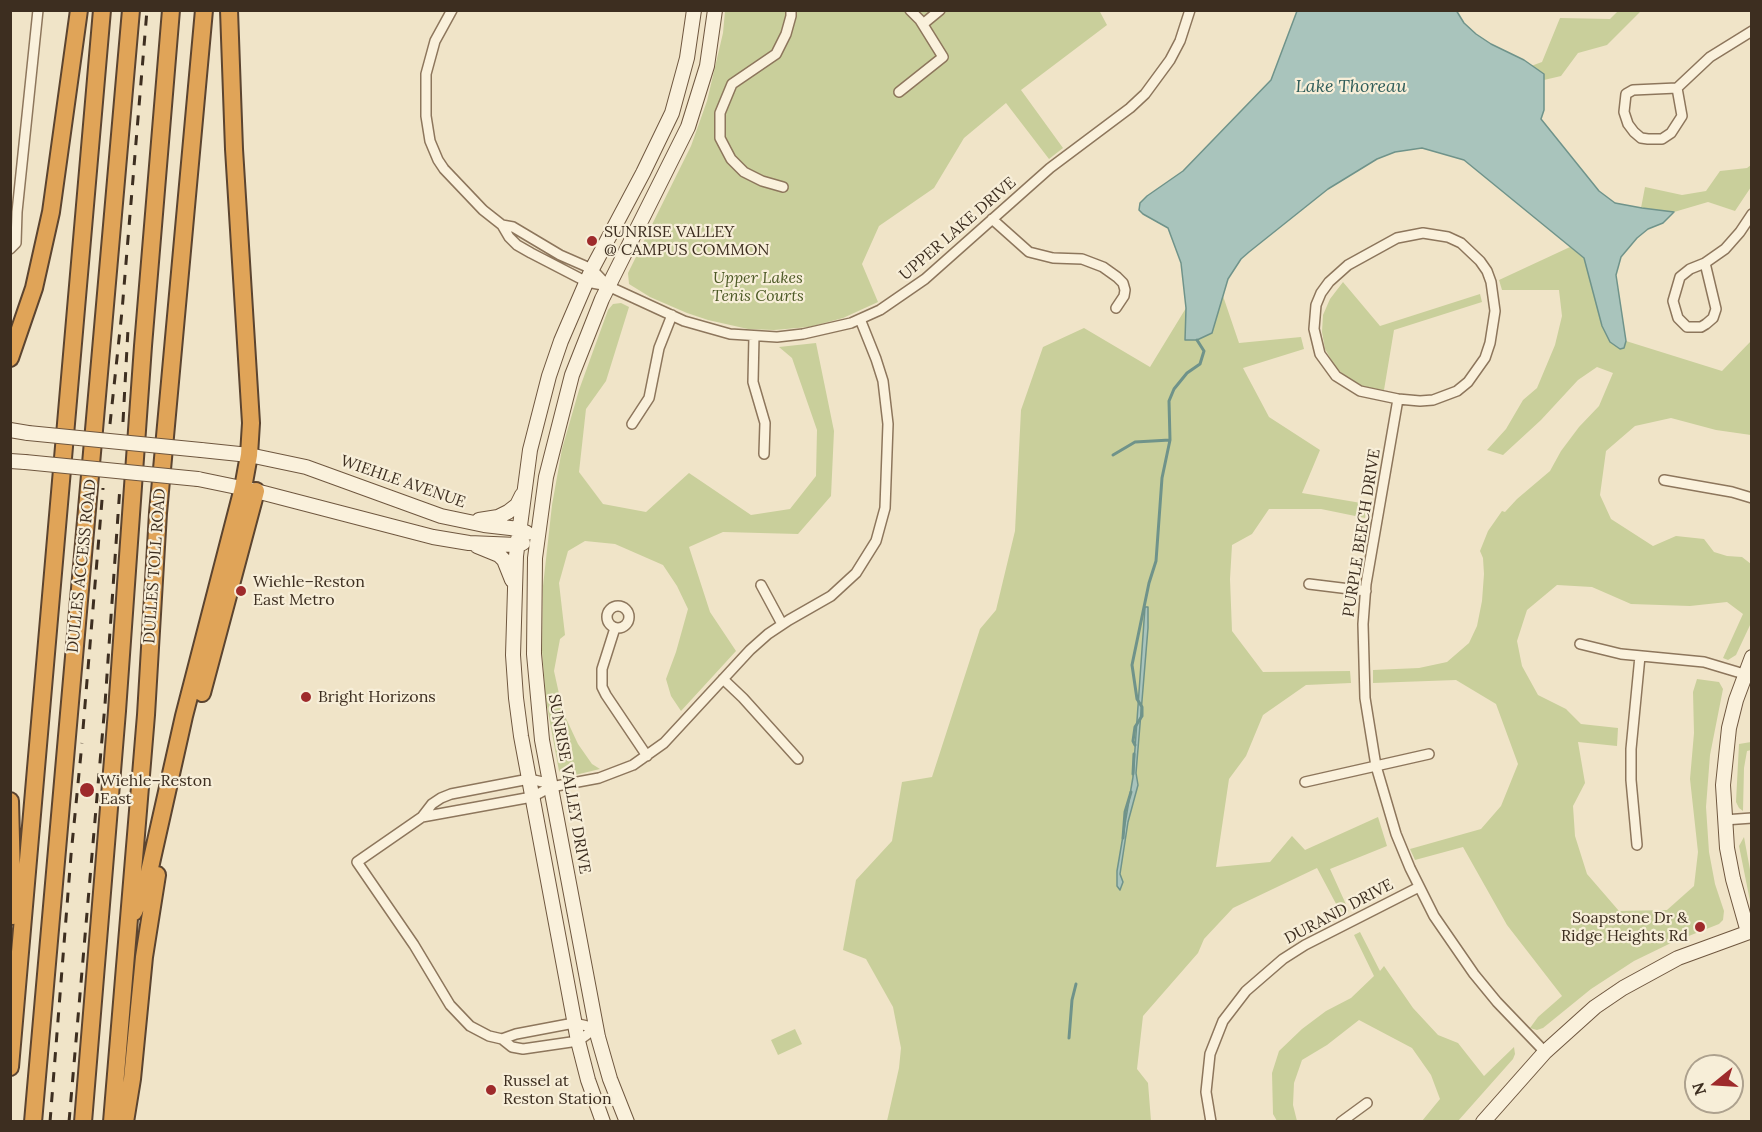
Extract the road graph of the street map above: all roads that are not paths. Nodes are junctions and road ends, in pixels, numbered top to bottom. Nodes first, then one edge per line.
1 (38, 10) edge
2 (79, 10) edge
3 (102, 10) edge
4 (131, 10) edge
5 (171, 10) edge
6 (204, 10) edge
7 (229, 10) edge
8 (452, 10) edge
9 (694, 10) edge
10 (715, 10) edge
11 (791, 10) edge
12 (910, 10) edge
13 (940, 10) edge
14 (1190, 10) edge
15 (923, 24) junction
16 (1752, 31) edge
17 (1677, 88) junction
18 (899, 92) dead end
19 (783, 187) dead end
20 (1752, 214) edge
21 (992, 219) junction
22 (10, 249) edge
23 (1705, 263) junction
24 (589, 276) junction
25 (608, 286) junction
26 (1116, 308) dead end
27 (672, 315) junction
28 (860, 319) junction
29 (754, 336) junction
30 (10, 358) edge
31 (1398, 399) junction
32 (632, 424) dead end
33 (10, 430) edge
34 (764, 454) dead end
35 (249, 455) junction
36 (10, 461) edge
37 (1664, 480) dead end
38 (249, 490) junction
39 (524, 492) junction
40 (1752, 498) edge
41 (462, 521) junction
42 (519, 529) junction
43 (537, 538) junction
44 (469, 543) junction
45 (517, 545) junction
46 (1309, 584) dead end
47 (514, 585) junction
48 (761, 585) dead end
49 (1366, 591) junction
50 (782, 624) junction
51 (615, 628) dead end
52 (1580, 644) dead end
53 (1640, 656) junction
54 (1752, 657) edge
55 (1744, 674) junction
56 (723, 679) junction
57 (1429, 754) dead end
58 (647, 756) junction
59 (798, 759) dead end
60 (1376, 766) junction
61 (528, 778) junction
62 (1305, 782) dead end
63 (551, 788) junction
64 (532, 797) junction
65 (10, 801) edge
66 (423, 817) junction
67 (1752, 818) edge
68 (1724, 820) junction
69 (1637, 845) dead end
70 (1419, 887) junction
71 (128, 926) junction
72 (1750, 932) edge
73 (574, 1023) junction
74 (596, 1028) junction
75 (14, 1030) junction
76 (502, 1039) junction
77 (578, 1041) junction
78 (1545, 1052) junction
79 (10, 1067) edge
80 (1367, 1103) dead end
81 (33, 1122) edge
82 (83, 1122) edge
83 (112, 1122) edge
84 (125, 1122) edge
85 (603, 1122) edge
86 (627, 1122) edge
87 (1211, 1122) edge
88 (1341, 1122) edge
89 (1483, 1122) edge

1 - 22 street
2 - 30 highway
3 - 75 highway
4 - 81 highway, DULLES ACCESS ROAD
5 - 82 highway
6 - 71 highway, DULLES TOLL ROAD
7 - 35 highway
8 - 24 street
9 - 24 main road
10 - 25 main road, SUNRISE VALLEY DRIVE
11 - 19 street
12 - 15 street
13 - 15 street
14 - 21 street, UPPER LAKE DRIVE
15 - 18 street
16 - 17 street
17 - 17 street
20 - 23 street
21 - 26 street
21 - 28 street, UPPER LAKE DRIVE
23 - 23 street
24 - 25 street
24 - 39 main road
25 - 27 street, UPPER LAKE DRIVE
25 - 43 main road, SUNRISE VALLEY DRIVE
27 - 29 street, UPPER LAKE DRIVE
27 - 32 street
28 - 29 street, UPPER LAKE DRIVE
28 - 50 street
29 - 34 street
31 - 31 street
31 - 49 street, PURPLE BEECH DRIVE
33 - 35 main road, WIEHLE AVENUE, bridge
35 - 38 highway
35 - 41 main road, WIEHLE AVENUE
36 - 38 main road, bridge
37 - 40 street
38 - 44 main road
38 - 71 highway
38 - 84 highway
39 - 41 main road
39 - 42 main road
41 - 42 main road, WIEHLE AVENUE
42 - 43 main road, WIEHLE AVENUE
42 - 45 main road
43 - 45 main road
43 - 63 main road, SUNRISE VALLEY DRIVE
44 - 45 main road
44 - 47 main road
45 - 47 main road
46 - 49 street
47 - 61 main road
48 - 50 street
49 - 60 street, PURPLE BEECH DRIVE
50 - 56 street
51 - 58 street
52 - 53 street
53 - 55 street
53 - 69 street
54 - 55 main road
55 - 68 main road
56 - 58 street
56 - 59 street
57 - 60 street
58 - 63 street
60 - 62 street
60 - 70 street, PURPLE BEECH DRIVE
61 - 63 street
61 - 64 main road
61 - 66 street
63 - 64 street
63 - 74 main road, SUNRISE VALLEY DRIVE
64 - 66 street
64 - 73 main road
65 - 75 highway
66 - 76 street
67 - 68 street
68 - 72 main road
70 - 78 street, PURPLE BEECH DRIVE
70 - 87 street, DURAND DRIVE
71 - 83 highway, DULLES TOLL ROAD
72 - 78 main road
73 - 74 street
73 - 76 street
73 - 77 main road
74 - 77 street
74 - 86 main road, SUNRISE VALLEY DRIVE
75 - 79 highway
76 - 77 street
77 - 85 main road
78 - 89 main road
80 - 88 street

